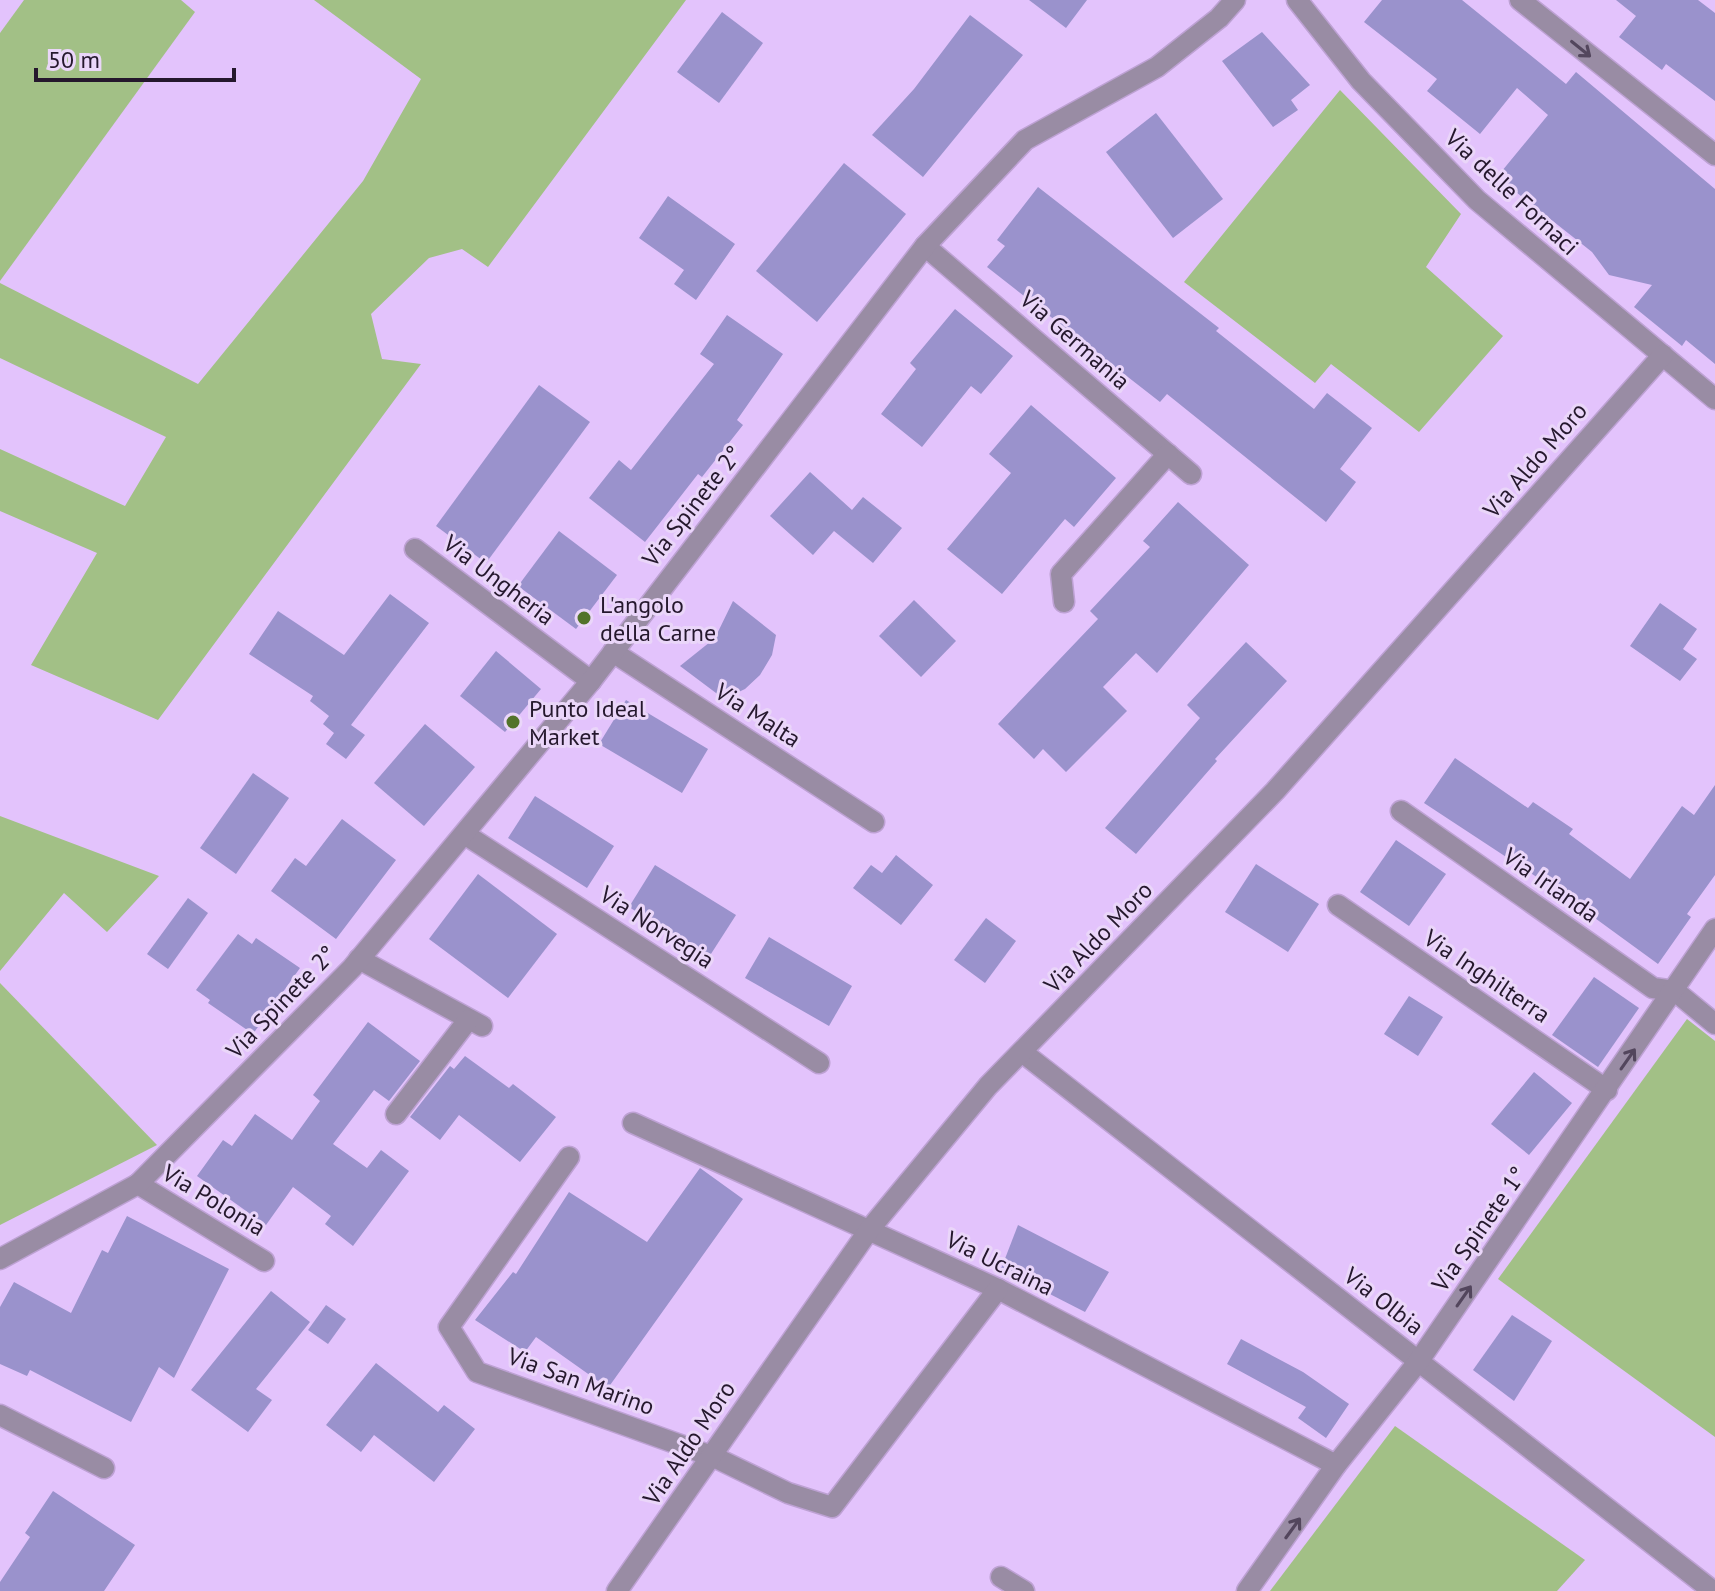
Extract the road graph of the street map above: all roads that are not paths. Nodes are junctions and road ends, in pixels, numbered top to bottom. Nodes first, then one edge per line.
1 (1235, 0) edge
2 (1297, 0) edge
3 (1520, 0) edge
4 (1715, 155) edge
5 (925, 246) junction
6 (1663, 355) junction
7 (1715, 399) edge
8 (1168, 454) junction
9 (1191, 474) dead end
10 (415, 549) dead end
11 (1064, 602) dead end
12 (613, 652) junction
13 (591, 681) junction
14 (1401, 811) dead end
15 (874, 822) dead end
16 (466, 835) junction
17 (1338, 905) dead end
18 (1715, 929) edge
19 (359, 959) junction
20 (1675, 991) junction
21 (1715, 1024) edge
22 (1022, 1052) junction
23 (819, 1063) dead end
24 (1607, 1090) junction
25 (396, 1114) dead end
26 (633, 1123) dead end
27 (569, 1157) dead end
28 (138, 1184) junction
29 (869, 1230) junction
30 (0, 1259) edge
31 (264, 1261) dead end
32 (998, 1289) junction
33 (1418, 1362) junction
34 (0, 1415) edge
35 (714, 1457) junction
36 (1336, 1465) junction
37 (104, 1468) dead end
38 (1001, 1577) dead end
39 (617, 1591) edge
40 (1024, 1591) edge
41 (1247, 1591) edge
42 (1713, 1591) edge

1 - 5 street, Via Spinete 2°
2 - 6 street, Via delle Fornaci
3 -> 4 street
5 - 8 street, Via Germania
5 - 12 street, Via Spinete 2°
6 - 7 street, Via delle Fornaci
6 - 22 street, Via Aldo Moro
8 - 9 street, Via Germania
8 - 11 street
10 - 13 street, Via Ungheria
12 - 13 street, Via Spinete 2°
12 - 15 street, Via Malta
13 - 16 street, Via Spinete 2°
14 - 20 street, Via Irlanda
16 - 19 street, Via Spinete 2°
16 - 23 street, Via Norvegia
17 - 24 street, Via Inghilterra
18 - 20 street, Via Spinete 1°
19 - 25 street
19 - 28 street, Via Spinete 2°
20 - 21 street, Via Irlanda
24 -> 20 street, Via Spinete 1°
22 - 29 street, Via Aldo Moro
22 - 33 street, Via Olbia
33 -> 24 street, Via Spinete 1°
26 - 29 street, Via Ucraina
27 - 35 street, Via San Marino
28 - 30 street, Via Spinete 2°
28 - 31 street, Via Polonia
29 - 32 street, Via Ucraina
29 - 35 street, Via Aldo Moro
32 - 35 street, Via San Marino
32 - 36 street, Via Ucraina
33 - 36 street, Via Spinete 1°
33 - 42 street, Via Olbia
34 - 37 street
35 - 39 street, Via Aldo Moro
41 -> 36 street, Via Spinete 1°
38 - 40 street

